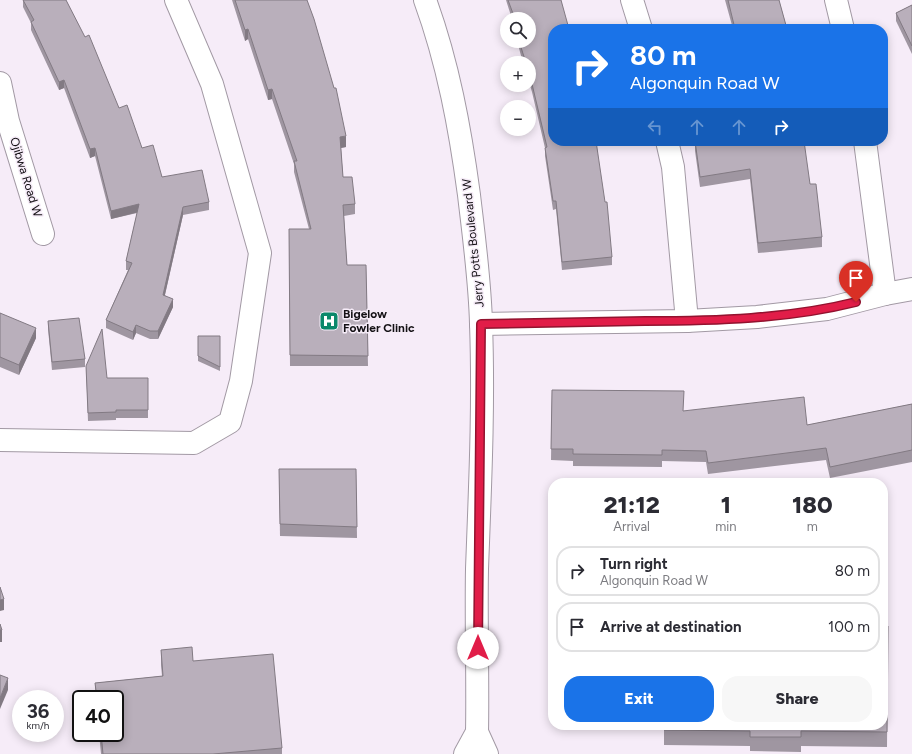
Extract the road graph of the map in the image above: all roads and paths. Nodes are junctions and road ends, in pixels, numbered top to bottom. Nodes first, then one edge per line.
1 (176, 0) edge
2 (425, 0) edge
3 (632, 0) edge
4 (836, 0) edge
5 (639, 24) edge
6 (842, 24) edge
7 (0, 83) edge
8 (4, 123) edge
9 (668, 146) edge
10 (866, 146) edge
11 (43, 234) dead end
12 (912, 289) edge
13 (885, 294) junction
14 (687, 321) junction
15 (481, 324) junction
16 (0, 440) edge
17 (477, 732) junction
18 (466, 754) edge
19 (487, 754) edge

1 - 16 street
2 - 15 street, Jerry Potts Boulevard W
3 - 5 street
4 - 6 street
7 - 8 street, Ojibwa Road W
8 - 11 street, Ojibwa Road W
9 - 14 street
10 - 13 street
12 - 13 street
13 - 14 street
14 - 15 street
15 - 17 street, Jerry Potts Boulevard W
17 - 18 street, Jerry Potts Boulevard W
17 - 19 street, Jerry Potts Boulevard W

